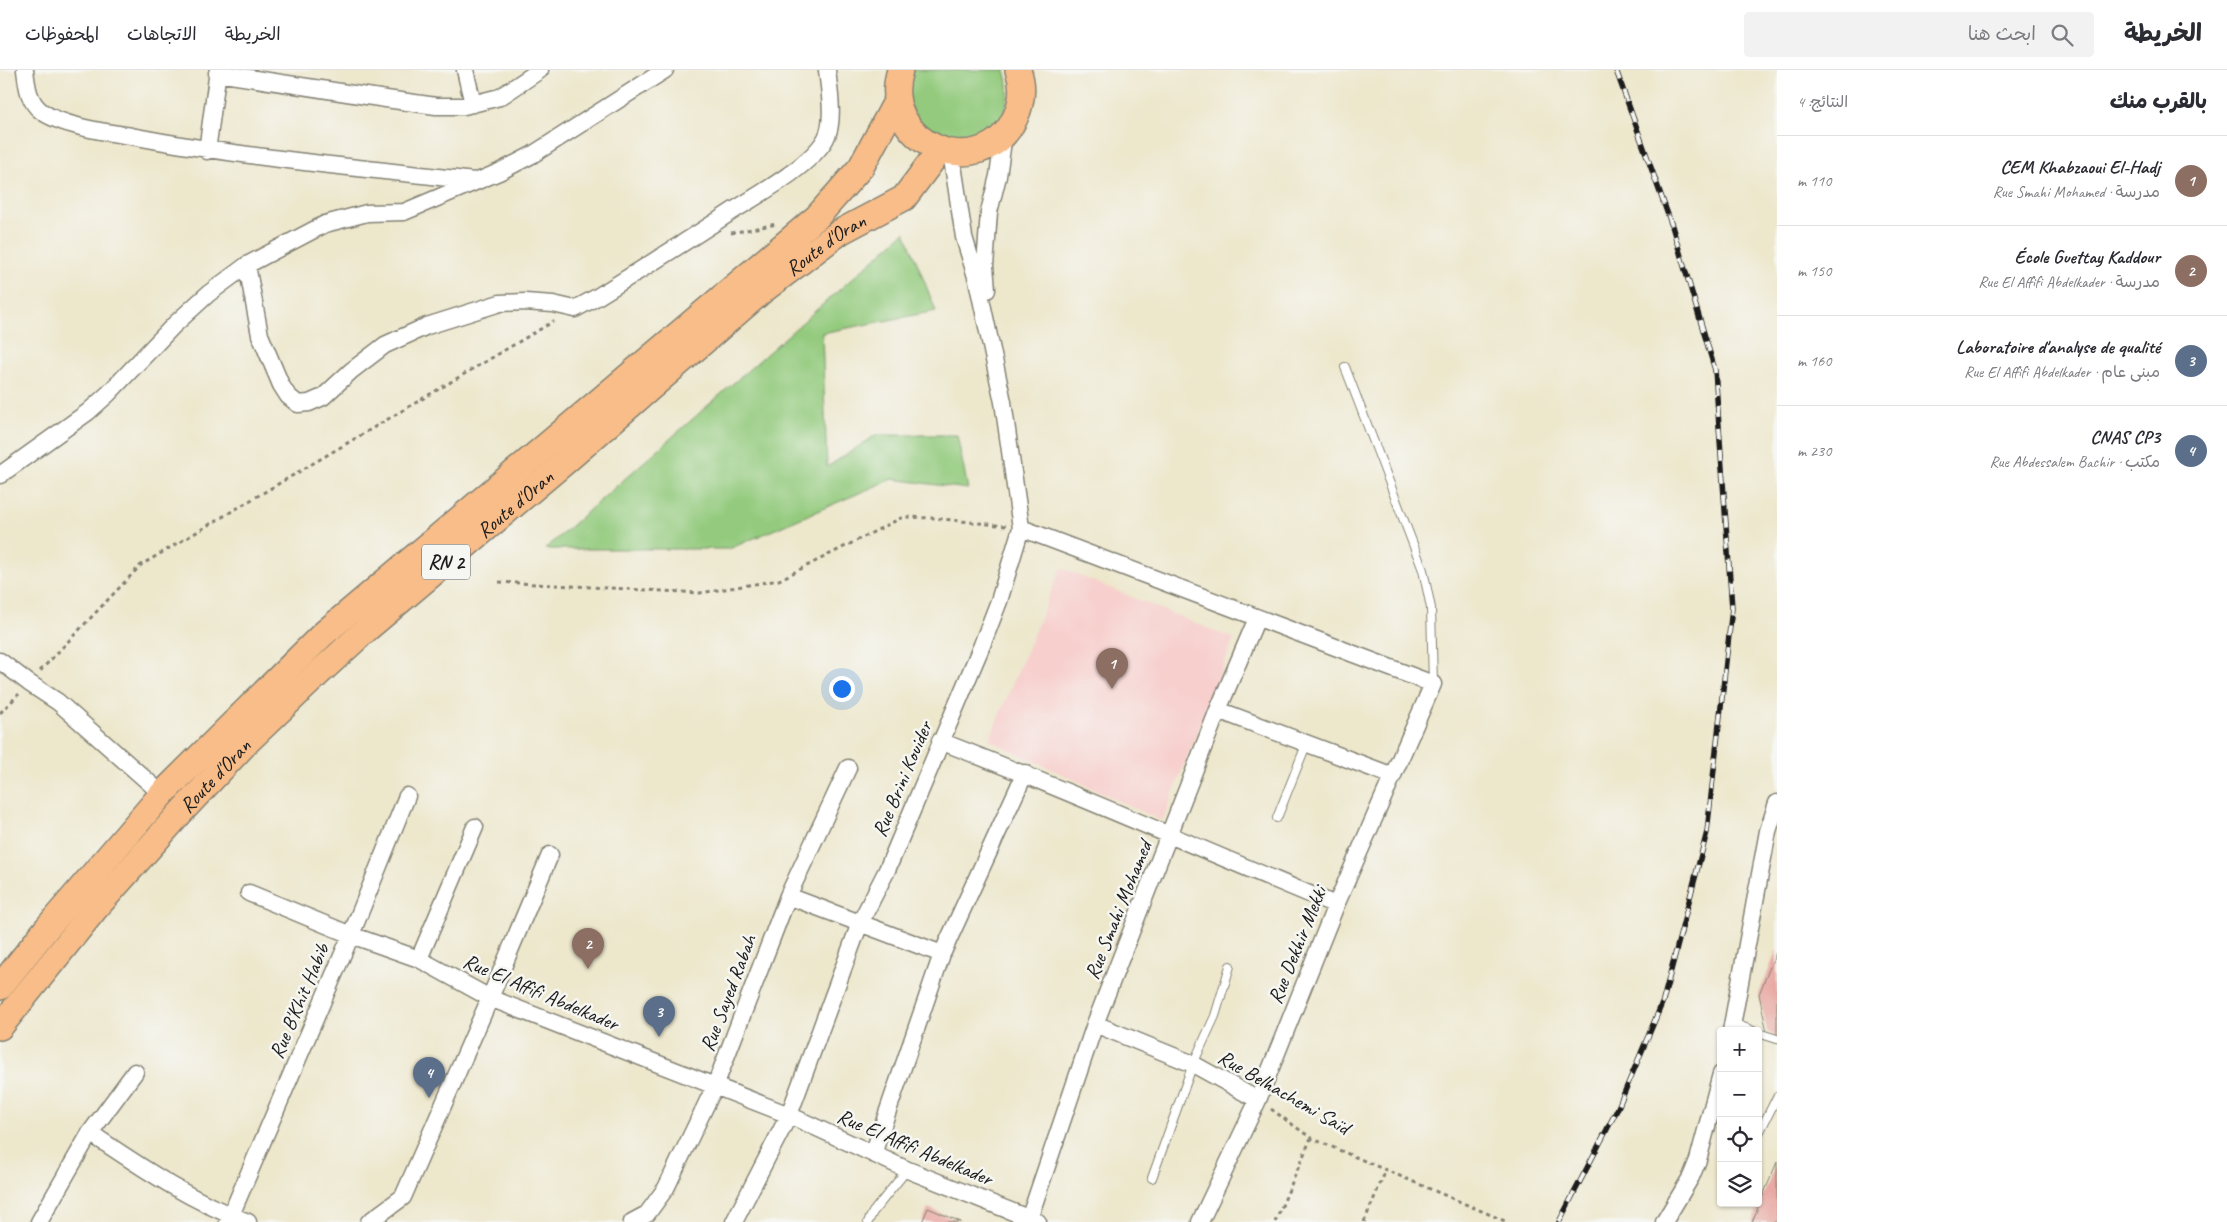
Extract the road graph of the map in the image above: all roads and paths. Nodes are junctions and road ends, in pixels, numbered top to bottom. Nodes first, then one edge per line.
1 (25, 70) edge
2 (465, 70) edge
3 (540, 70) edge
4 (665, 70) edge
5 (827, 70) edge
6 (900, 70) edge
7 (1018, 70) edge
8 (1032, 70) edge
9 (218, 72) edge
10 (1022, 97) junction
11 (897, 100) junction
12 (473, 104) junction
13 (1004, 134) junction
14 (207, 151) junction
15 (946, 151) junction
16 (477, 182) junction
17 (780, 224) dead end
18 (724, 234) dead end
19 (246, 265) junction
20 (575, 309) junction
21 (990, 334) junction
22 (1345, 367) dead end
23 (0, 475) edge
24 (1021, 528) junction
25 (499, 582) dead end
26 (1257, 618) junction
27 (0, 661) edge
28 (29, 683) junction
29 (1432, 684) junction
30 (1218, 710) junction
31 (0, 713) edge
32 (940, 741) junction
33 (1306, 745) junction
34 (848, 768) dead end
35 (1024, 773) junction
36 (1393, 776) junction
37 (162, 794) junction
38 (407, 796) dead end
39 (1776, 806) edge
40 (1277, 818) dead end
41 (475, 827) dead end
42 (1170, 837) junction
43 (550, 855) dead end
44 (249, 892) dead end
45 (788, 896) junction
46 (1336, 905) junction
47 (860, 923) junction
48 (351, 935) junction
49 (942, 954) junction
50 (419, 959) junction
51 (1230, 966) dead end
52 (0, 987) edge
53 (490, 998) junction
54 (1095, 1024) junction
55 (0, 1027) edge
56 (1732, 1027) edge
57 (1762, 1034) edge
58 (1777, 1040) edge
59 (1193, 1064) junction
60 (135, 1072) dead end
61 (715, 1086) junction
62 (1717, 1089) edge
63 (1777, 1097) edge
64 (1258, 1100) junction
65 (788, 1115) junction
66 (1762, 1127) edge
67 (90, 1133) junction
68 (1312, 1138) junction
69 (872, 1154) junction
70 (908, 1170) junction
71 (1386, 1170) junction
72 (1152, 1178) dead end
73 (42, 1216) edge
74 (229, 1219) edge
75 (1032, 1221) edge
76 (248, 1222) edge
77 (368, 1222) edge
78 (632, 1222) edge
79 (734, 1222) edge
80 (868, 1222) edge
81 (1200, 1222) edge
82 (1275, 1222) edge
83 (1364, 1222) edge
84 (1504, 1222) edge
85 (1664, 1222) edge

1 - 14 street
2 - 12 street
3 - 12 street
4 - 16 street
5 - 20 street
6 - 11 main road
7 - 10 main road
8 - 10 main road
9 - 12 street
9 - 14 street
10 - 13 main road
11 - 15 main road
11 - 37 main road, Route d'Oran / RN 2
13 - 15 main road
13 - 21 street
14 - 16 street
15 - 21 street
15 - 55 main road, Route d'Oran / RN 2
16 - 19 street
17 - 18 path
19 - 20 street
19 - 23 street
20 - 28 path
21 - 24 street, Rue Brini Kouider
22 - 29 lane
24 - 25 path
24 - 26 street
24 - 32 street, Rue Brini Kouider
26 - 29 street
26 - 30 street, Rue Smahi Mohamed
27 - 28 street
28 - 31 path
28 - 37 street
29 - 36 street, Rue Dekhir Mekki
30 - 33 street
30 - 42 street, Rue Smahi Mohamed
32 - 35 street
32 - 47 street, Rue Brini Kouider
33 - 36 street
33 - 40 lane
34 - 45 street, Rue Sayed Rabah
35 - 42 street
35 - 49 street
36 - 46 street, Rue Dekhir Mekki
37 - 52 main road, Route d'Oran / RN 2
38 - 48 street, Rue B'Khit Habib
39 - 56 street
41 - 50 street
42 - 46 street
42 - 54 street, Rue Smahi Mohamed
43 - 53 street
44 - 48 street, Rue El Affifi Abdelkader
45 - 47 street
45 - 61 street, Rue Sayed Rabah
46 - 64 street, Rue Dekhir Mekki
47 - 49 street
47 - 65 street, Rue Brini Kouider
48 - 50 street, Rue El Affifi Abdelkader
48 - 74 street, Rue B'Khit Habib
49 - 69 street
50 - 53 street, Rue El Affifi Abdelkader
51 - 59 lane
53 - 61 street, Rue El Affifi Abdelkader
53 - 77 street
54 - 59 street, Rue Belhachemi Saïd
54 - 75 street, Rue Smahi Mohamed
57 - 58 lane
59 - 64 street, Rue Belhachemi Saïd
59 - 72 lane
60 - 67 street
61 - 65 street, Rue El Affifi Abdelkader
61 - 78 street, Rue Sayed Rabah
62 - 85 street
63 - 66 lane
64 - 68 path, Rue Belhachemi Saïd
64 - 81 street, Rue Dekhir Mekki
65 - 69 street, Rue El Affifi Abdelkader
65 - 79 street, Rue Brini Kouider
67 - 73 street
67 - 74 street
68 - 71 path, Rue Belhachemi Saïd
68 - 82 path
69 - 70 street, Rue El Affifi Abdelkader
70 - 75 street, Rue El Affifi Abdelkader
70 - 80 lane
71 - 83 path
71 - 84 path, Rue Belhachemi Saïd
74 - 76 street

